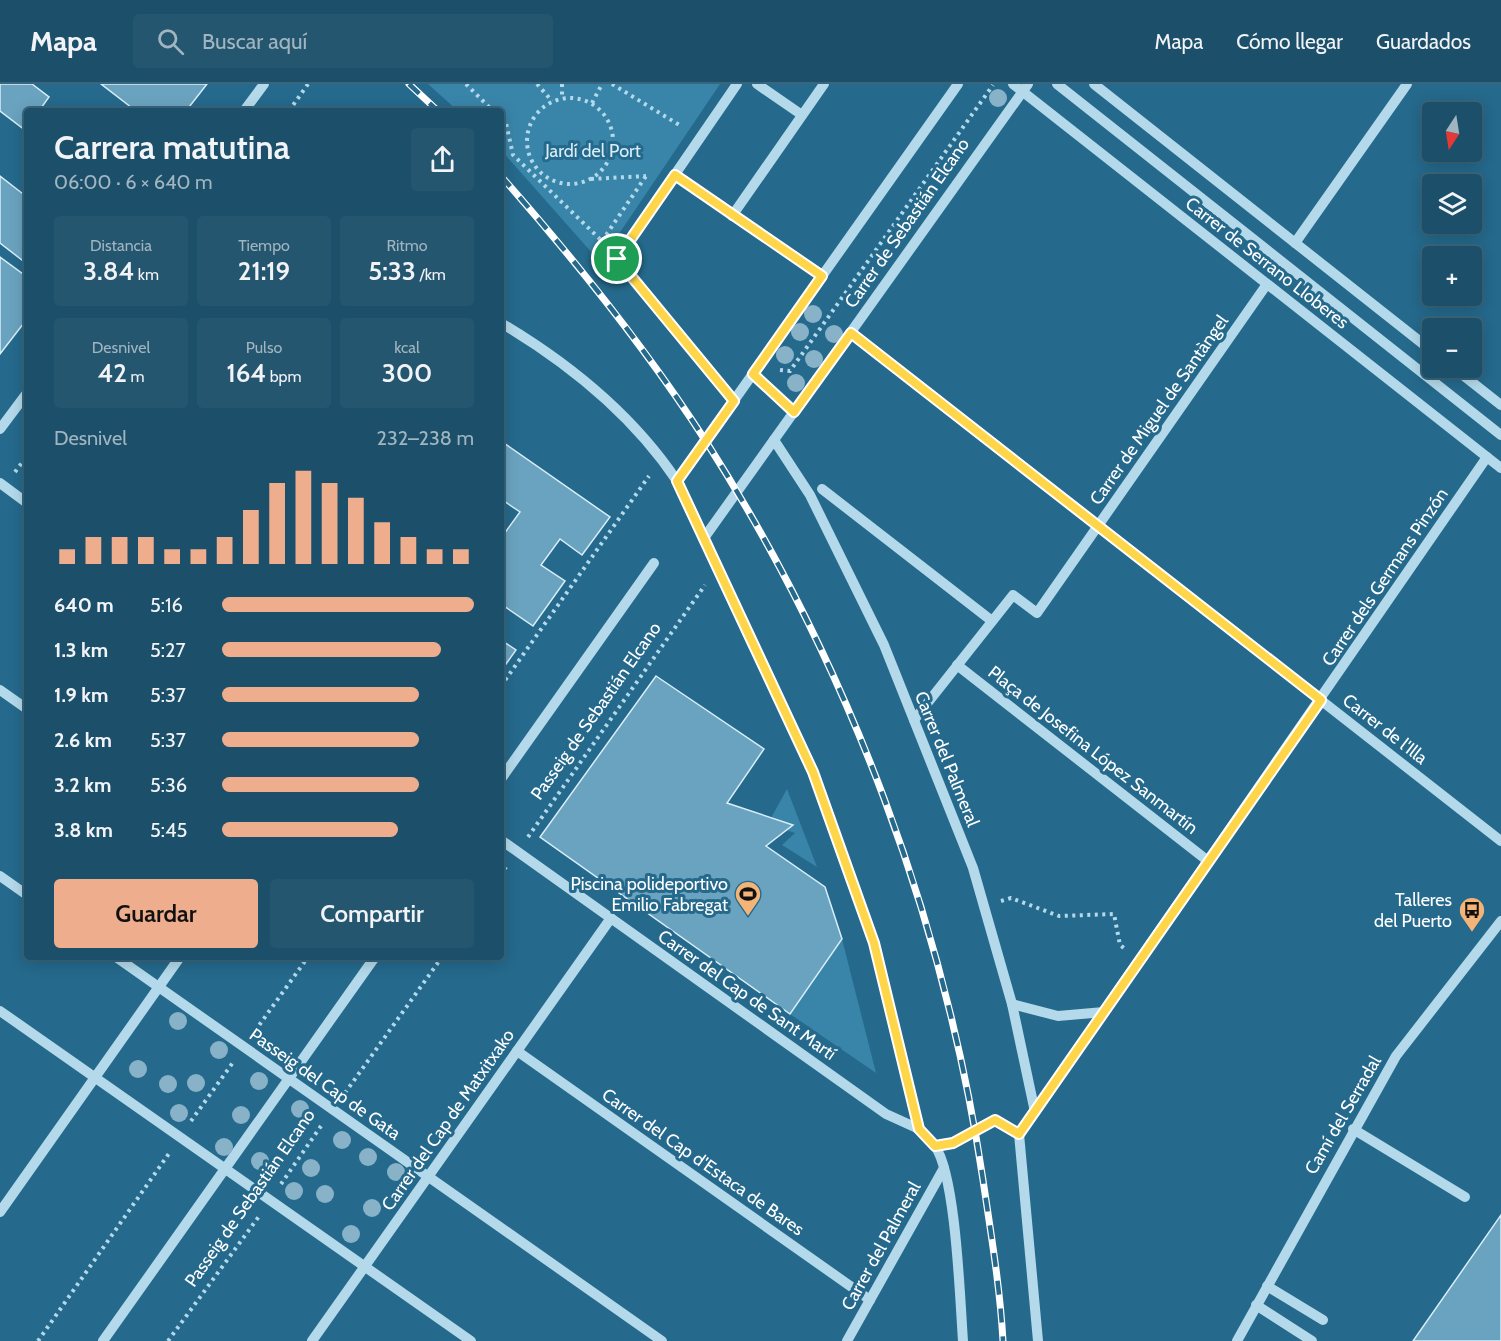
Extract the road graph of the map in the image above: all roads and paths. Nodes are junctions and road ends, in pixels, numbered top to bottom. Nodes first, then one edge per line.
1 (264, 84) edge
2 (308, 84) edge
3 (466, 84) edge
4 (537, 84) edge
5 (562, 84) edge
6 (602, 84) edge
7 (612, 84) edge
8 (737, 84) edge
9 (757, 84) edge
10 (824, 84) edge
11 (993, 84) edge
12 (1013, 84) edge
13 (1057, 84) edge
14 (1094, 84) edge
15 (1407, 84) edge
16 (956, 87) edge
17 (1025, 88) edge
18 (562, 98) junction
19 (552, 101) junction
20 (592, 103) junction
21 (977, 107) junction
22 (246, 108) edge
23 (291, 108) edge
24 (490, 108) edge
25 (802, 115) junction
26 (998, 123) junction
27 (681, 126) dead end
28 (675, 175) junction
29 (646, 176) dead end
30 (591, 179) junction
31 (732, 216) junction
32 (1295, 243) junction
33 (822, 276) junction
34 (1267, 284) junction
35 (830, 316) dead end
36 (504, 325) edge
37 (851, 333) junction
38 (1422, 343) edge
39 (753, 374) junction
40 (1467, 378) edge
41 (24, 397) edge
42 (734, 401) junction
43 (1501, 405) edge
44 (794, 412) junction
45 (0, 429) edge
46 (1501, 435) edge
47 (774, 440) junction
48 (1488, 457) junction
49 (662, 458) junction
50 (1501, 468) edge
51 (677, 481) junction
52 (0, 483) edge
53 (822, 489) dead end
54 (24, 501) edge
55 (1098, 526) junction
56 (704, 538) junction
57 (654, 562) dead end
58 (717, 567) junction
59 (992, 621) junction
60 (957, 665) junction
61 (504, 682) edge
62 (0, 690) edge
63 (1321, 700) junction
64 (24, 707) edge
65 (914, 720) junction
66 (504, 775) edge
67 (1501, 841) edge
68 (504, 842) edge
69 (518, 852) junction
70 (1208, 861) junction
71 (504, 871) edge
72 (0, 876) edge
73 (24, 892) edge
74 (984, 905) junction
75 (611, 918) junction
76 (1501, 921) edge
77 (1141, 959) junction
78 (120, 960) edge
79 (178, 960) edge
80 (373, 960) edge
81 (440, 960) edge
82 (159, 987) junction
83 (1012, 1004) junction
84 (0, 1011) edge
85 (1104, 1012) junction
86 (517, 1051) junction
87 (95, 1077) junction
88 (289, 1079) junction
89 (333, 1110) junction
90 (1035, 1112) junction
91 (919, 1129) junction
92 (1353, 1129) junction
93 (1019, 1134) junction
94 (935, 1146) junction
95 (944, 1167) junction
96 (225, 1168) junction
97 (428, 1177) junction
98 (1465, 1197) dead end
99 (270, 1200) junction
100 (2, 1206) edge
101 (365, 1267) junction
102 (1267, 1286) junction
103 (870, 1300) junction
104 (1256, 1305) junction
105 (1323, 1320) dead end
106 (103, 1341) edge
107 (168, 1341) edge
108 (312, 1341) edge
109 (471, 1341) edge
110 (662, 1341) edge
111 (847, 1341) edge
112 (963, 1341) edge
113 (1038, 1341) edge
114 (1237, 1341) edge
115 (1312, 1341) edge

1 - 22 street
2 - 23 path
3 - 24 path
4 - 19 path
5 - 18 path
6 - 20 path
7 - 27 path
8 - 28 street
9 - 25 street
10 - 25 street
11 - 21 path
12 - 17 street, Carrer de Serrano Lloberes
13 - 46 street, Carrer de Serrano Lloberes
14 - 32 street, Carrer de Serrano Lloberes
15 - 32 street
16 - 21 path
16 - 33 street
17 - 26 street, Carrer de Sebastián Elcano
17 - 34 street, Carrer de Serrano Lloberes
18 - 19 path
18 - 20 path
19 - 30 path
20 - 30 path
21 - 26 path
21 - 35 path
25 - 31 street
26 - 37 street, Carrer de Sebastián Elcano
28 - 31 street
28 - 42 street
29 - 30 path
31 - 33 street
32 - 38 street, Carrer de Serrano Lloberes
33 - 39 street
34 - 48 street, Carrer de Serrano Lloberes
34 - 55 street, Carrer de Miguel de Santàngel
36 - 49 street, Carrer del Palmeral
37 - 44 street, Carrer de Sebastián Elcano
37 - 55 street, Carrer de l'Illa
39 - 42 street
39 - 44 street
40 - 43 street
41 - 45 street
42 - 51 street
44 - 47 street, Carrer de Sebastián Elcano
47 - 56 street, Carrer de Sebastián Elcano
47 - 65 street, Carrer del Palmeral
48 - 50 street, Carrer de Serrano Lloberes
48 - 63 street, Carrer dels Germans Pinzón
49 - 51 street, Carrer del Palmeral
49 - 61 path
51 - 56 street, Carrer del Palmeral
52 - 54 street
53 - 59 street
55 - 59 street, Carrer de Miguel de Santàngel
55 - 63 street, Carrer de l'Illa
56 - 58 street, Carrer del Palmeral
57 - 66 street, Passeig de Sebastián Elcano
58 - 69 path, Passeig de Sebastián Elcano
58 - 91 street, Carrer del Palmeral
59 - 60 street
60 - 65 street
60 - 70 street, Plaça de Josefina López Sanmartín
62 - 64 street
63 - 67 street, Carrer de l'Illa
63 - 70 street, Carrer dels Germans Pinzón
65 - 74 street, Carrer del Palmeral
68 - 69 street, Carrer del Cap de Sant Martí
69 - 71 path, Passeig de Sebastián Elcano
69 - 75 street, Carrer del Cap de Sant Martí
70 - 77 street, Carrer dels Germans Pinzón
72 - 73 street
74 - 77 path
74 - 83 street, Carrer del Palmeral
75 - 86 street, Carrer del Cap de Matxitxako
75 - 91 street, Carrer del Cap de Sant Martí
76 - 92 street, Camí del Serradal
77 - 85 street, Carrer dels Germans Pinzón
78 - 82 street, Passeig del Cap de Gata
79 - 82 street
80 - 88 street, Passeig de Sebastián Elcano
81 - 89 path, Passeig de Sebastián Elcano
82 - 87 street
82 - 88 street, Passeig del Cap de Gata
83 - 85 street
83 - 90 street, Carrer del Palmeral
84 - 87 street
85 - 90 street, Carrer dels Germans Pinzón
86 - 97 street, Carrer del Cap de Matxitxako
86 - 103 street, Carrer del Cap d'Estaca de Bares
87 - 96 street
87 - 100 street
88 - 89 street, Passeig del Cap de Gata
88 - 96 street, Passeig de Sebastián Elcano
89 - 97 street, Passeig del Cap de Gata
89 - 99 path, Passeig de Sebastián Elcano
90 - 93 street, Carrer dels Germans Pinzón
91 - 94 street, Carrer del Palmeral
92 - 98 street
92 - 102 street, Camí del Serradal
93 - 94 path
93 - 113 street
94 - 95 street, Carrer del Palmeral
95 - 103 street, Carrer del Palmeral
95 - 112 street, Carrer del Palmeral
96 - 99 street
96 - 106 street, Passeig de Sebastián Elcano
97 - 101 street, Carrer del Cap de Matxitxako
97 - 110 street, Passeig del Cap de Gata
99 - 101 street
99 - 107 path, Passeig de Sebastián Elcano
101 - 108 street, Carrer del Cap de Matxitxako
101 - 109 street
102 - 104 street, Camí del Serradal
102 - 105 street
103 - 111 street, Carrer del Palmeral
104 - 114 street, Camí del Serradal
104 - 115 street

